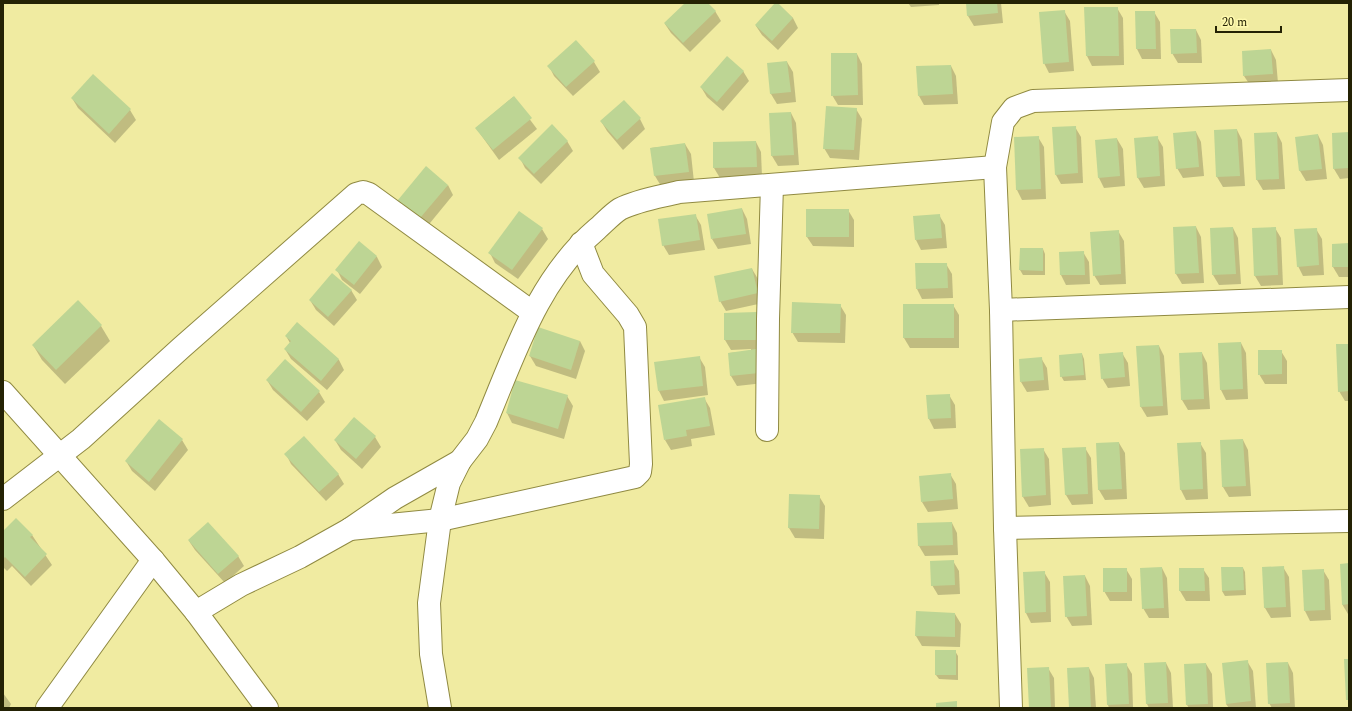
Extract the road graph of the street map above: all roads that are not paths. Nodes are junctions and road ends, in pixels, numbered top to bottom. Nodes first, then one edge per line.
1 (1349, 90) edge
2 (995, 167) junction
3 (772, 185) junction
4 (581, 243) junction
5 (1349, 297) edge
6 (1001, 310) junction
7 (532, 312) junction
8 (3, 392) edge
9 (767, 430) dead end
10 (59, 455) junction
11 (460, 461) junction
12 (3, 499) edge
13 (440, 520) junction
14 (1349, 521) edge
15 (1005, 528) junction
16 (350, 529) junction
17 (153, 560) junction
18 (196, 612) junction
19 (47, 708) edge
20 (267, 708) edge
21 (440, 708) edge
22 (1011, 708) edge

1 - 2 street
2 - 3 street
2 - 6 street
3 - 4 street
3 - 9 street
4 - 7 street
4 - 13 street
5 - 6 street
6 - 15 street
7 - 10 street
7 - 11 street
8 - 10 street
10 - 12 street
10 - 17 street
11 - 13 street
11 - 16 street
13 - 16 street
13 - 21 street
14 - 15 street
15 - 22 street
16 - 18 street
17 - 18 street
17 - 19 street
18 - 20 street

